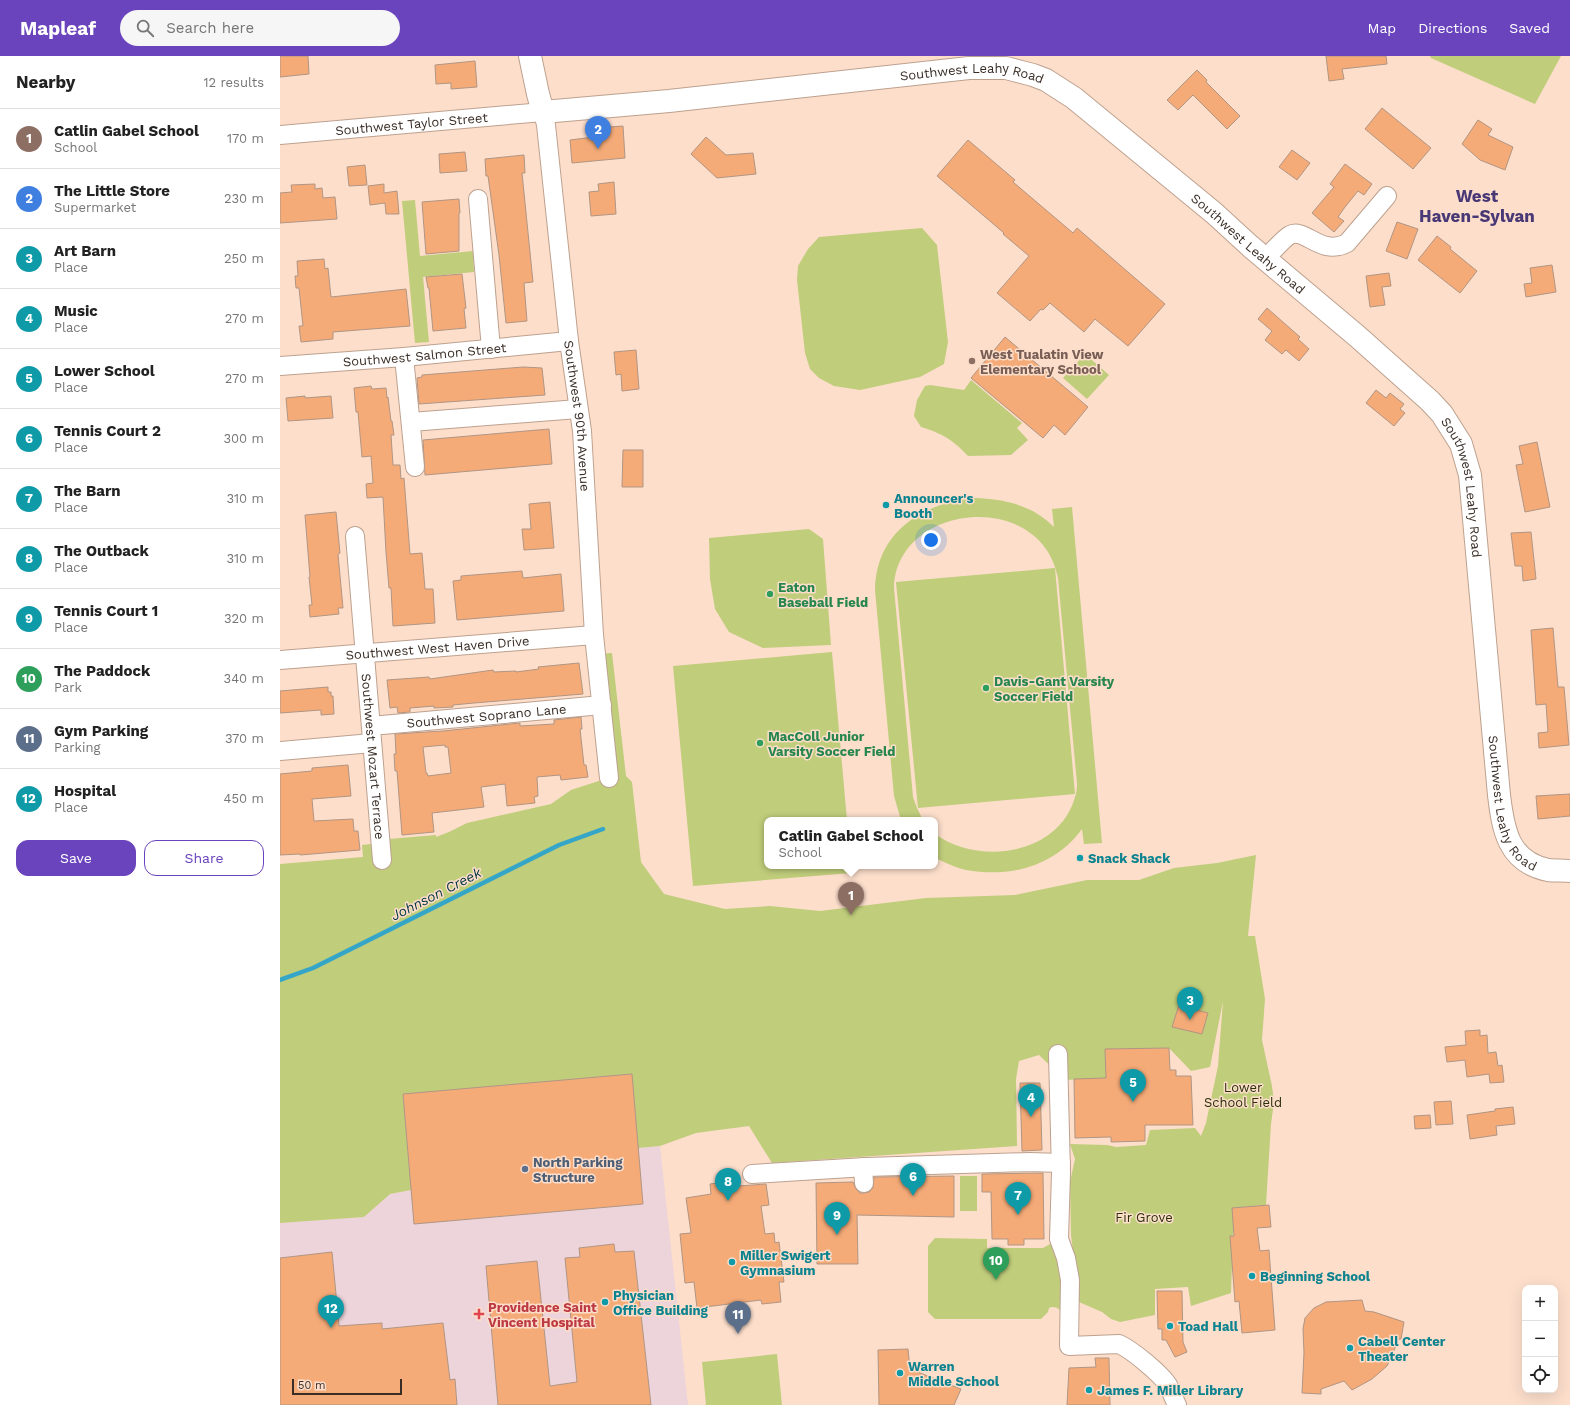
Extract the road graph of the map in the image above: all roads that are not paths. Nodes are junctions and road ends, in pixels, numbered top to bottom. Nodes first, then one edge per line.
1 (530, 56) edge
2 (969, 62) edge
3 (543, 112) junction
4 (280, 135) edge
5 (1387, 196) dead end
6 (478, 198) dead end
7 (1265, 259) junction
8 (569, 342) junction
9 (491, 349) junction
10 (404, 357) junction
11 (280, 366) edge
12 (578, 409) junction
13 (411, 422) junction
14 (415, 467) dead end
15 (355, 536) dead end
16 (594, 635) junction
17 (364, 654) junction
18 (280, 660) edge
19 (602, 705) junction
20 (371, 735) junction
21 (280, 751) edge
22 (610, 778) dead end
23 (382, 860) dead end
24 (1570, 871) edge
25 (1058, 1054) dead end
26 (1061, 1163) junction
27 (752, 1174) dead end
28 (1177, 1405) edge

1 - 3 street, Southwest 90th Avenue
2 - 3 street, Southwest Leahy Road
2 - 7 street, Southwest Leahy Road
3 - 4 street, Southwest Taylor Street
3 - 8 street, Southwest 90th Avenue
5 - 7 street
6 - 9 street
7 - 24 street, Southwest Leahy Road
8 - 9 street, Southwest Salmon Street
8 - 12 street, Southwest 90th Avenue
9 - 10 street, Southwest Salmon Street
10 - 11 street, Southwest Salmon Street
10 - 13 street
12 - 13 street
12 - 16 street, Southwest 90th Avenue
13 - 14 street
15 - 17 street, Southwest Mozart Terrace
16 - 17 street, Southwest West Haven Drive
16 - 19 street, Southwest 90th Avenue
17 - 18 street, Southwest West Haven Drive
17 - 20 street, Southwest Mozart Terrace
19 - 20 street, Southwest Soprano Lane
19 - 22 street, Southwest 90th Avenue
20 - 21 street, Southwest Soprano Lane
20 - 23 street, Southwest Mozart Terrace
25 - 26 street
26 - 27 street
26 - 28 street

